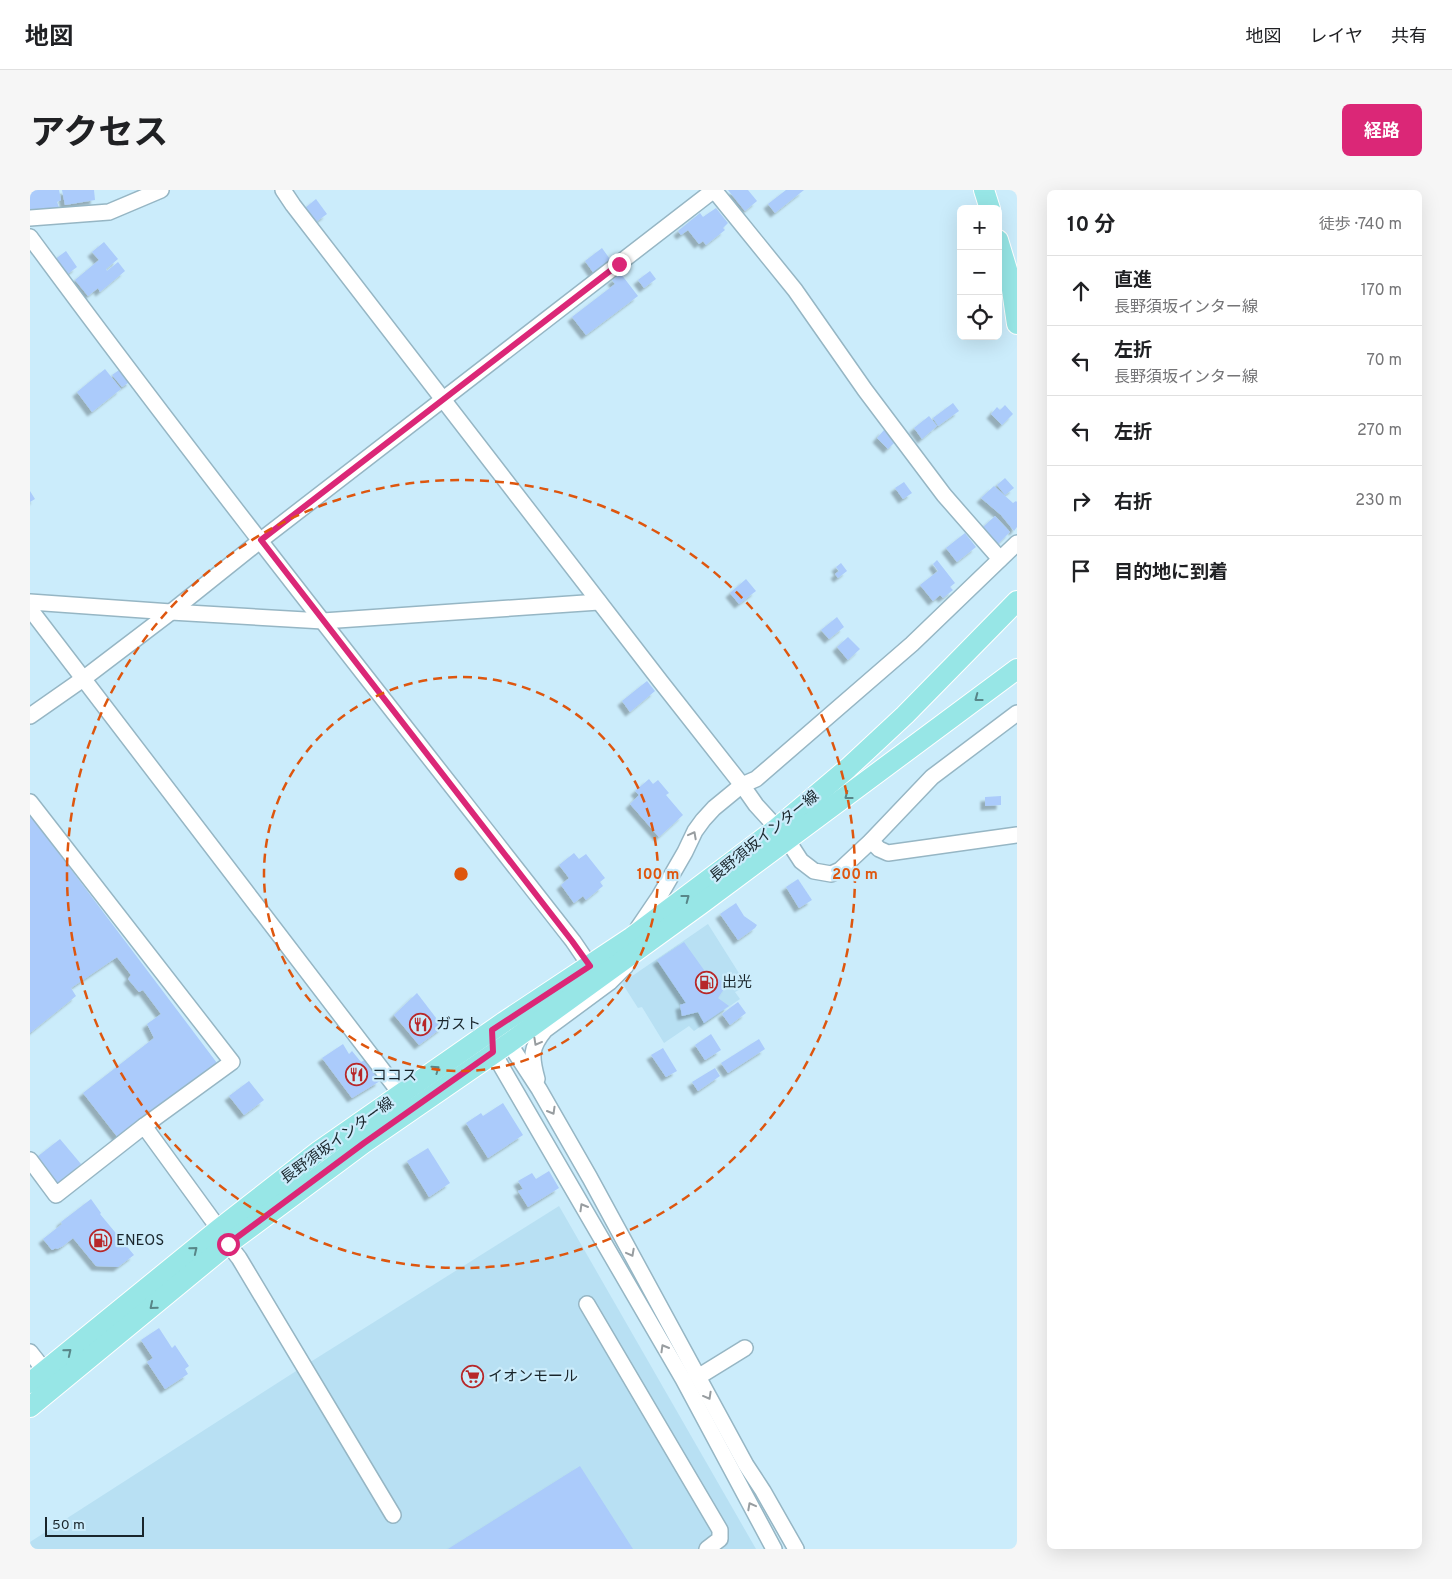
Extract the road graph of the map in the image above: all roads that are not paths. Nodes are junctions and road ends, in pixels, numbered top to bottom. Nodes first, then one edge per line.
1 (160, 190) edge
2 (283, 190) edge
3 (714, 190) edge
4 (984, 190) edge
5 (989, 205) edge
6 (30, 218) edge
7 (30, 238) edge
8 (1001, 250) edge
9 (1017, 324) edge
10 (444, 400) junction
11 (261, 540) junction
12 (1017, 543) edge
13 (1000, 559) junction
14 (1017, 601) edge
15 (30, 602) edge
16 (599, 602) junction
17 (30, 609) edge
18 (171, 612) junction
19 (323, 621) junction
20 (1017, 669) edge
21 (83, 679) junction
22 (1017, 713) edge
23 (30, 716) edge
24 (742, 785) junction
25 (30, 802) edge
26 (782, 834) junction
27 (1017, 835) edge
28 (870, 841) junction
29 (642, 939) junction
30 (590, 966) junction
31 (492, 1030) junction
32 (501, 1048) junction
33 (539, 1089) junction
34 (400, 1094) junction
35 (144, 1126) junction
36 (30, 1160) edge
37 (224, 1237) junction
38 (587, 1304) dead end
39 (745, 1348) dead end
40 (30, 1352) edge
41 (37, 1377) edge
42 (698, 1377) junction
43 (30, 1407) edge
44 (746, 1465) junction
45 (393, 1515) dead end
46 (708, 1549) edge
47 (774, 1549) edge
48 (789, 1549) edge
49 (796, 1549) edge

1 - 6 street
2 - 10 street
3 - 10 street
3 - 13 street
4 - 5 main road
7 - 11 street
8 - 9 main road
10 - 11 street
10 - 16 street
11 - 18 street
11 - 19 street
12 - 13 street
13 - 24 street
14 - 26 main road, 長野須坂インター線
15 - 18 street
16 - 19 street
16 - 24 street
17 - 21 street
18 - 19 street
18 - 21 street
19 - 30 street
20 -> 26 main road, 長野須坂インター線
21 - 23 street
21 - 34 street
22 - 28 street
24 - 26 street
29 -> 24 street
25 - 35 street
26 - 28 street
26 - 29 main road, 長野須坂インター線
27 - 28 street
29 - 30 main road, 長野須坂インター線
29 - 32 main road, 長野須坂インター線
29 -> 33 street
30 - 31 main road, 長野須坂インター線
31 - 32 street
34 -> 31 main road, 長野須坂インター線
32 - 33 street
32 - 37 main road, 長野須坂インター線
47 -> 32 street
33 -> 42 street
34 - 37 main road, 長野須坂インター線
35 - 36 street
35 - 37 street
41 -> 37 main road, 長野須坂インター線
37 -> 43 main road, 長野須坂インター線
37 - 45 street
38 - 46 street
39 - 42 street
40 - 41 street
42 -> 44 street
44 - 48 street
44 - 49 street

